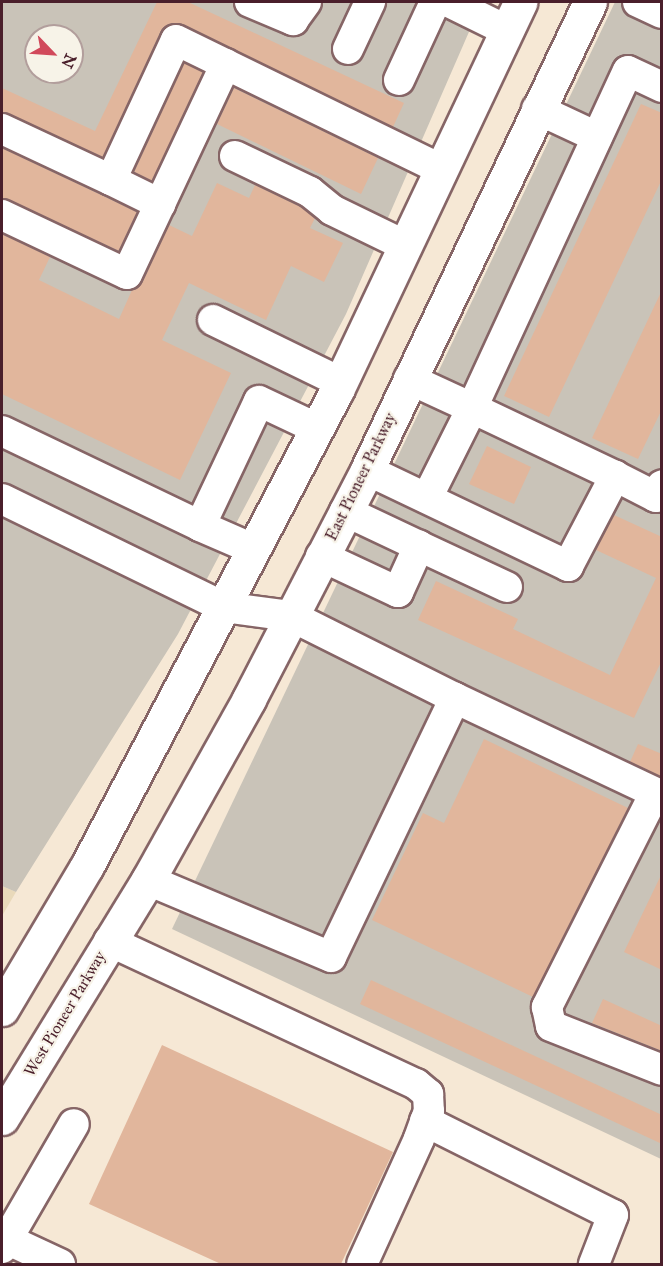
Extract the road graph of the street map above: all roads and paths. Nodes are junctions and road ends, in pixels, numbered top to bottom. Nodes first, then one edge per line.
1 (250, 2) edge
2 (306, 2) edge
3 (370, 2) edge
4 (435, 2) edge
5 (449, 2) edge
6 (590, 2) edge
7 (638, 2) edge
8 (662, 13) edge
9 (513, 16) edge
10 (348, 49) dead end
11 (226, 64) junction
12 (399, 80) dead end
13 (662, 87) edge
14 (537, 109) junction
15 (2, 129) edge
16 (597, 137) junction
17 (235, 156) dead end
18 (440, 169) junction
19 (111, 180) junction
20 (160, 204) junction
21 (2, 215) edge
22 (404, 245) junction
23 (213, 320) dead end
24 (409, 379) junction
25 (340, 382) junction
26 (472, 408) junction
27 (316, 428) junction
28 (2, 430) edge
29 (367, 470) junction
30 (615, 476) junction
31 (662, 485) edge
32 (427, 498) junction
33 (2, 499) edge
34 (345, 511) junction
35 (201, 526) junction
36 (419, 546) junction
37 (253, 549) junction
38 (321, 556) junction
39 (507, 587) dead end
40 (223, 607) junction
41 (291, 616) junction
42 (455, 698) junction
43 (658, 795) edge
44 (148, 880) junction
45 (109, 941) junction
46 (2, 1009) edge
47 (662, 1070) edge
48 (2, 1118) edge
49 (425, 1121) junction
50 (75, 1124) dead end
51 (3, 1241) edge
52 (60, 1264) edge
53 (362, 1264) edge
54 (594, 1264) edge

1 - 2 street
3 - 10 street
4 - 12 street
5 - 9 street
6 - 14 main road, East Pioneer Parkway
7 - 8 street
9 - 18 main road
11 - 18 street
11 - 19 street
11 - 20 street
13 - 16 street
14 - 16 street
14 - 24 main road, East Pioneer Parkway
15 - 19 street
16 - 26 street
17 - 22 street
18 - 22 main road
19 - 20 street
20 - 21 street
22 - 25 main road
23 - 25 street
24 - 26 street
24 - 29 main road, East Pioneer Parkway
25 - 27 main road
26 - 30 street
26 - 32 street
27 - 35 street
27 - 37 main road
28 - 35 street
29 - 32 street
29 - 34 main road, East Pioneer Parkway
30 - 31 street
30 - 32 street
33 - 40 street
34 - 36 street
34 - 38 main road, East Pioneer Parkway
35 - 37 street
36 - 38 street
36 - 39 street
37 - 40 main road
38 - 41 main road, East Pioneer Parkway
40 - 41 street
40 - 46 main road
41 - 42 street
41 - 44 main road, East Pioneer Parkway
42 - 43 street
42 - 44 street
43 - 47 street
44 - 45 main road, East Pioneer Parkway
45 - 48 main road, West Pioneer Parkway
45 - 49 street
49 - 53 street
49 - 54 street
50 - 51 street
51 - 52 street

